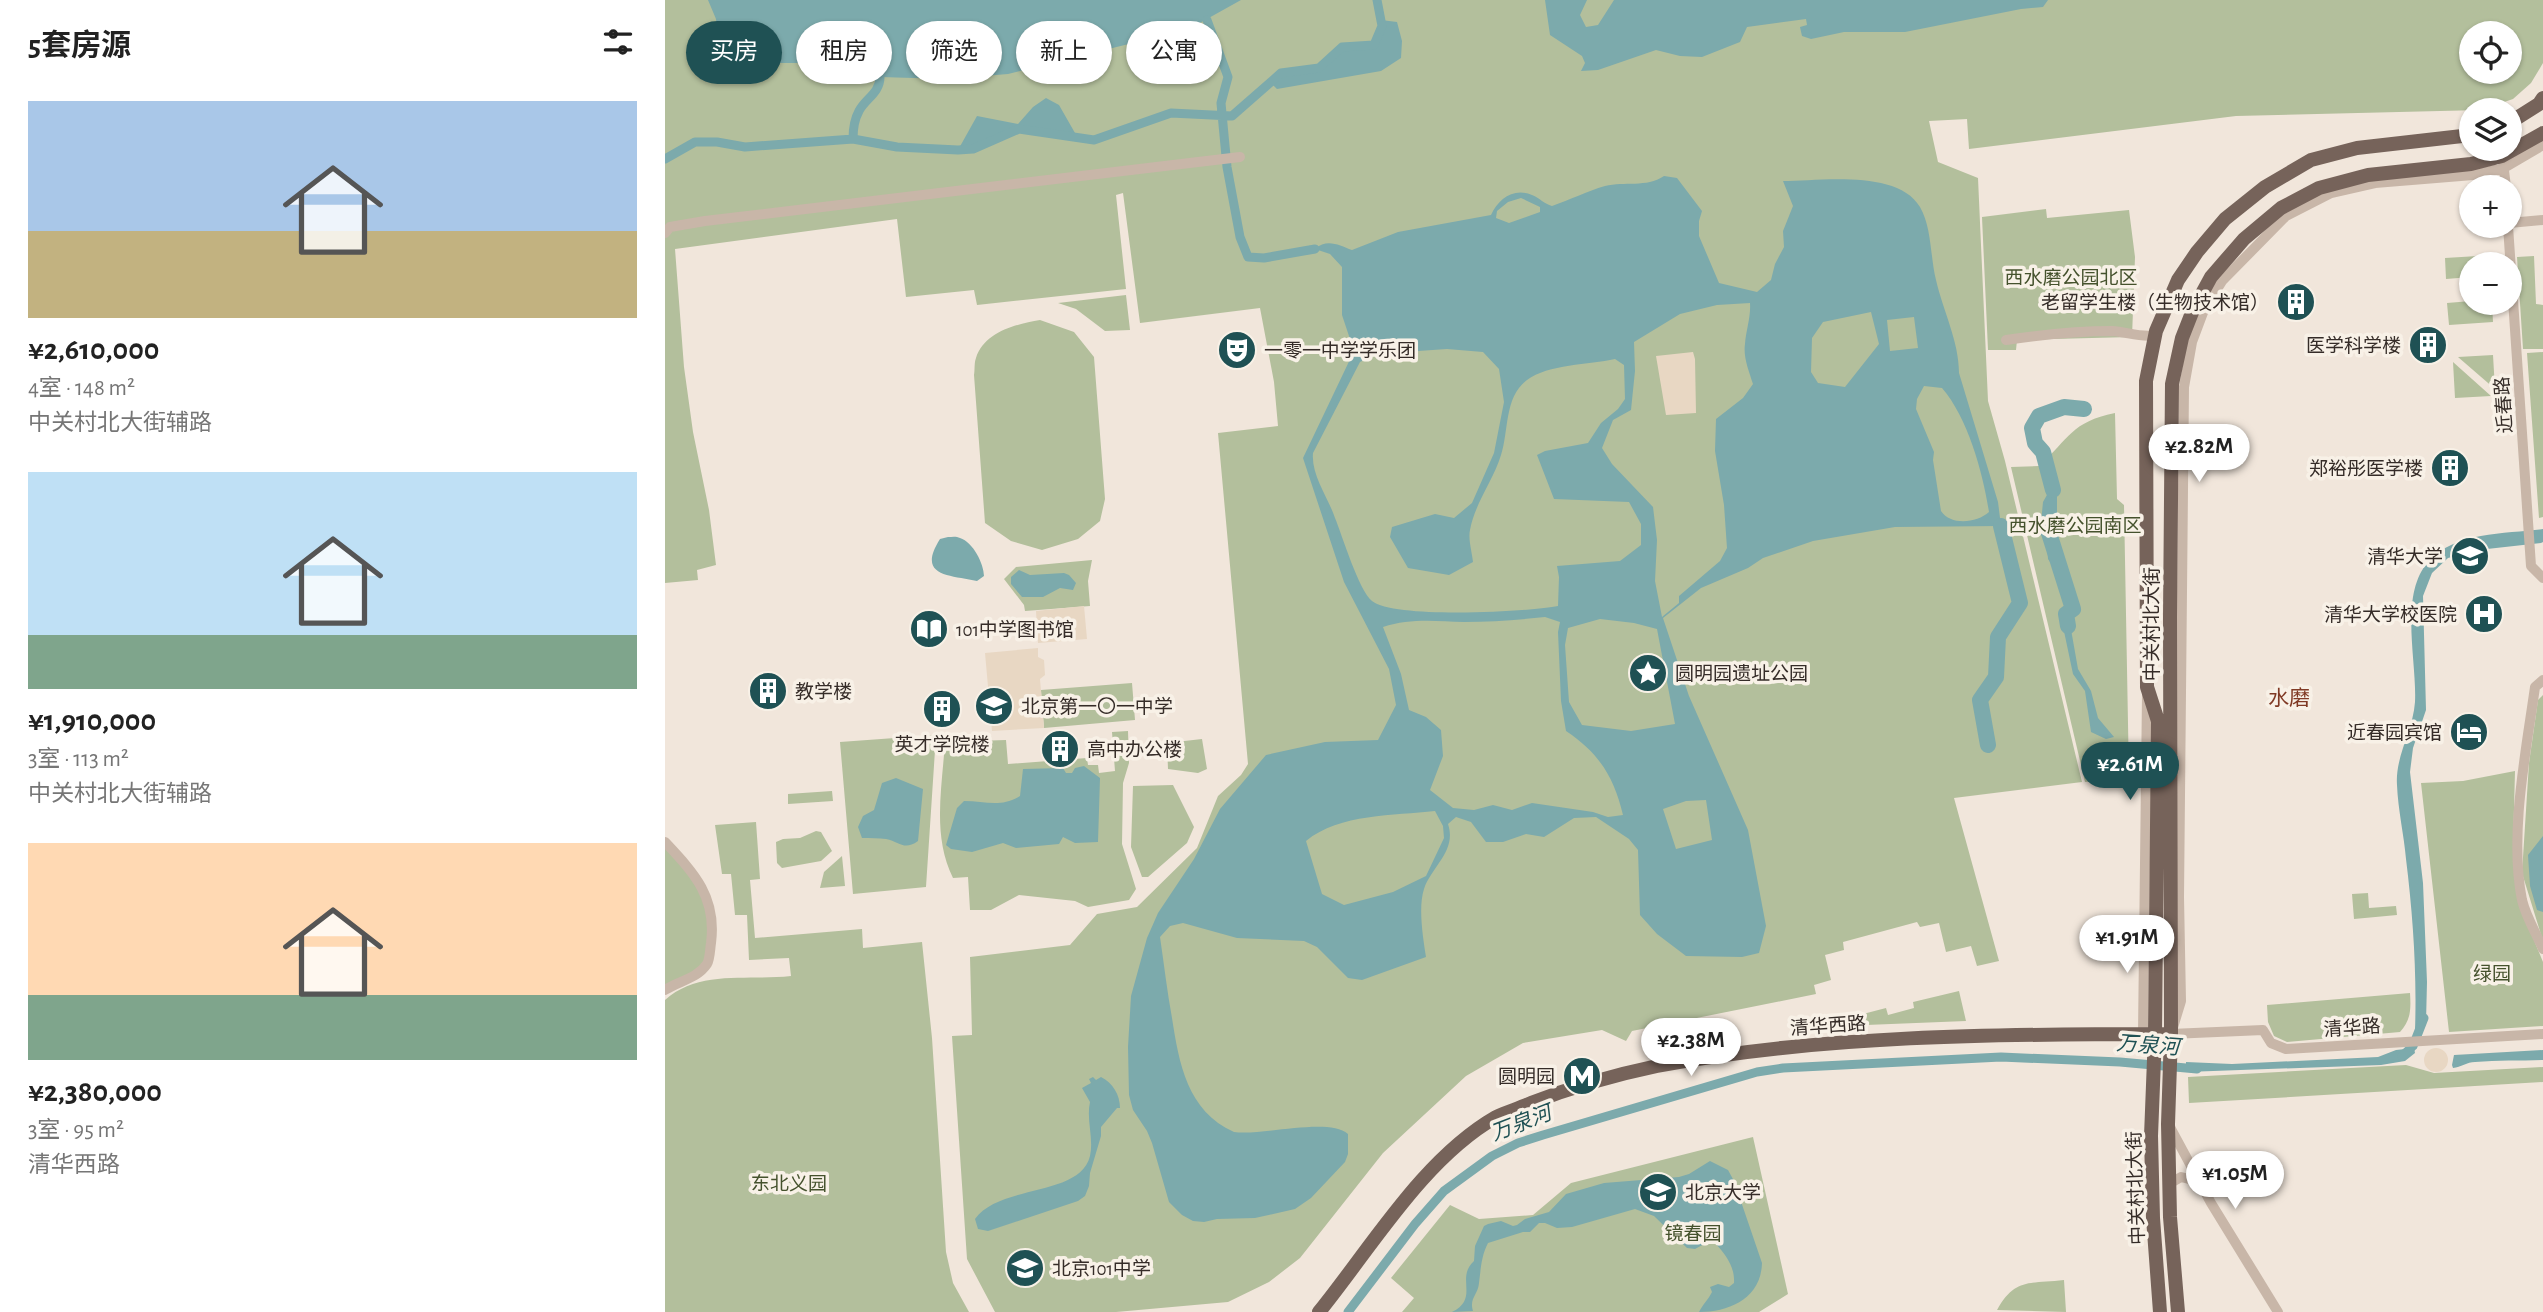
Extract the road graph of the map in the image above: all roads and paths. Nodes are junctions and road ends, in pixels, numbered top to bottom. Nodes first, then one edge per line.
1 (2543, 98) edge
2 (2522, 115) edge
3 (2543, 133) edge
4 (2459, 136) edge
5 (2543, 145) edge
6 (1240, 158) dead end
7 (2503, 162) junction
8 (2504, 175) edge
9 (2543, 220) edge
10 (2522, 222) edge
11 (665, 233) edge
12 (2510, 238) edge
13 (2155, 335) junction
14 (2005, 340) dead end
15 (2543, 578) edge
16 (2543, 680) edge
17 (2147, 687) junction
18 (665, 842) edge
19 (2156, 888) junction
20 (2144, 916) junction
21 (2543, 949) edge
22 (665, 990) edge
23 (2149, 1034) junction
24 (2171, 1034) junction
25 (2543, 1034) edge
26 (2168, 1124) junction
27 (2169, 1184) junction
28 (2203, 1188) junction
29 (1319, 1312) edge
30 (2160, 1312) edge
31 (2178, 1312) edge
32 (2278, 1312) edge

1 - 2 main road
3 - 7 main road, 中关村北大街
4 - 13 main road, 中关村北大街
5 - 7 street
6 - 11 street
7 - 8 street
7 - 24 main road, 中关村北大街
9 - 10 street
12 - 15 street, 近春路
13 - 14 street
13 - 17 main road, 中关村北大街
16 - 21 street
17 - 19 main road, 中关村北大街
17 - 20 street
18 - 22 street
19 - 20 main road
19 - 23 main road, 中关村北大街
20 - 23 street
23 - 24 main road, 清华西路
23 - 29 main road, 清华西路
23 - 30 main road, 中关村北大街
24 - 25 street, 清华路
24 - 26 main road, 中关村北大街
26 - 27 main road, 中关村北大街
26 - 28 street
27 - 28 street
27 - 31 main road, 中关村北大街
28 - 32 street

